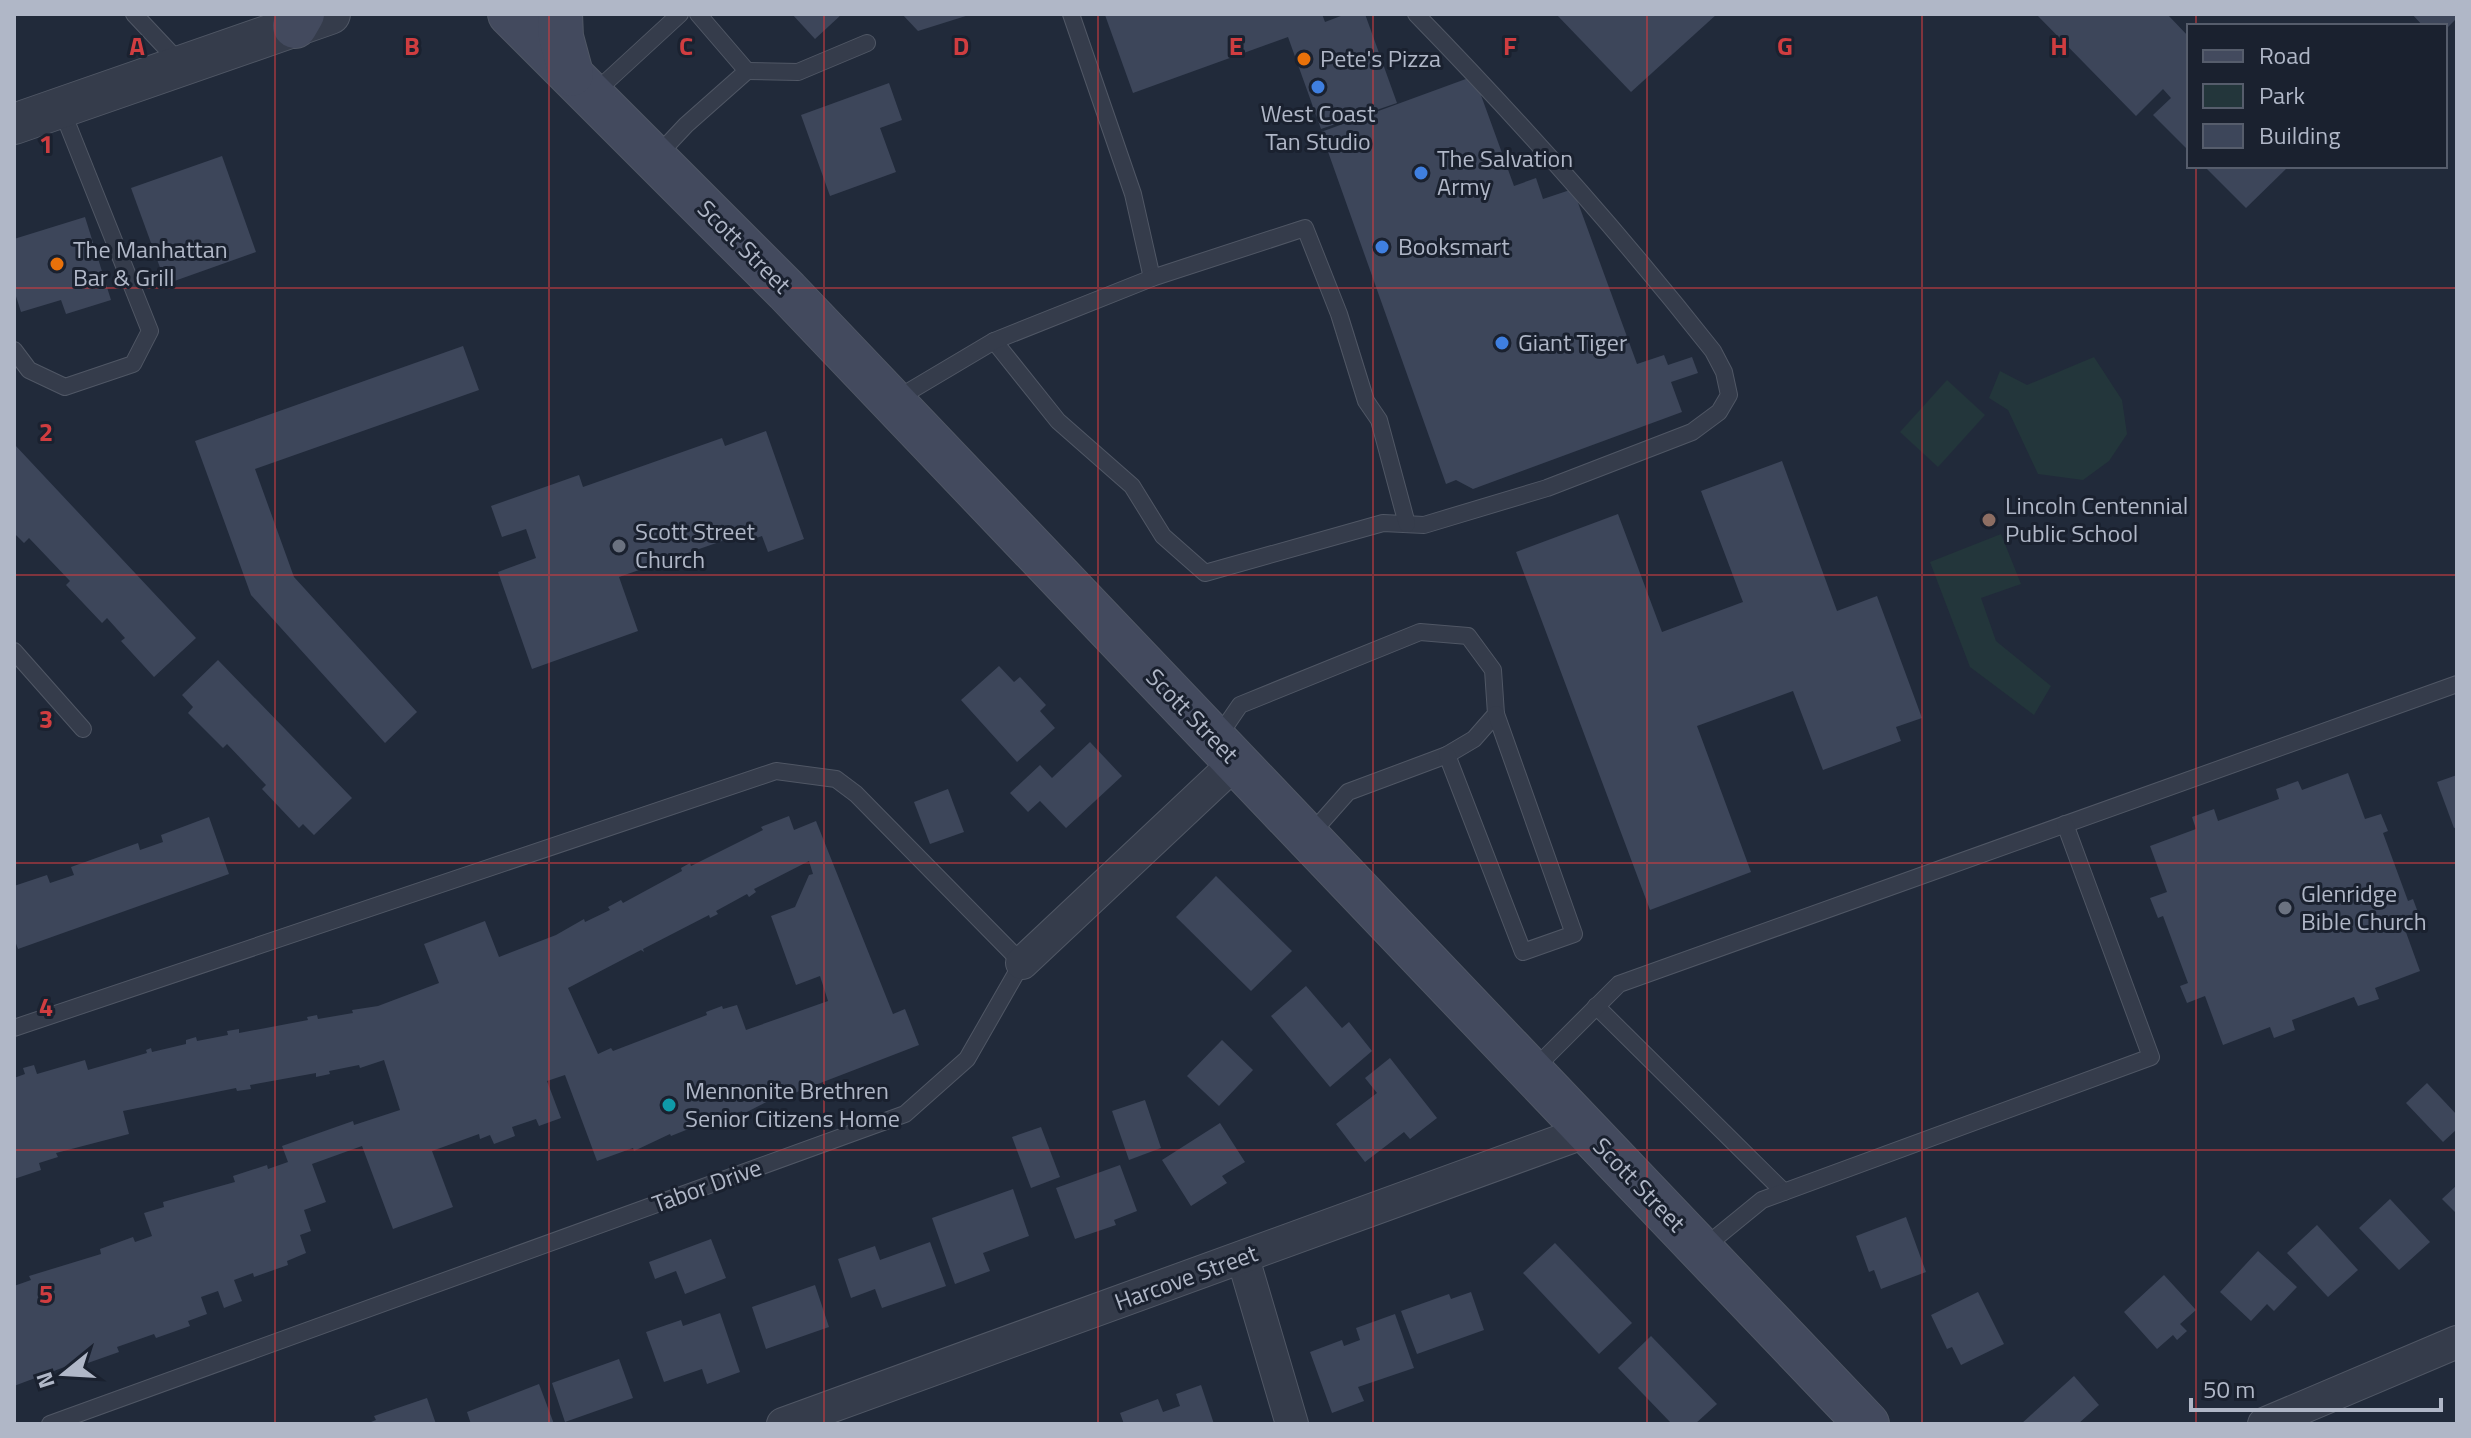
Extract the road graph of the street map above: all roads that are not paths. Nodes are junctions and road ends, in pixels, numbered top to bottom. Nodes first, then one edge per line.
1 (134, 14) edge
2 (510, 14) edge
3 (560, 14) edge
4 (680, 14) edge
5 (698, 14) edge
6 (1071, 14) edge
7 (1416, 14) edge
8 (309, 18) edge
9 (867, 43) dead end
10 (182, 65) junction
11 (747, 71) junction
12 (582, 84) junction
13 (61, 108) junction
14 (14, 124) edge
15 (655, 158) junction
16 (1152, 278) junction
17 (994, 341) junction
18 (14, 350) edge
19 (892, 401) junction
20 (1407, 524) junction
21 (14, 651) edge
22 (2457, 684) edge
23 (1496, 714) junction
24 (83, 729) dead end
25 (1226, 751) junction
26 (1447, 755) junction
27 (2065, 824) junction
28 (1308, 837) junction
29 (1022, 963) junction
30 (1596, 1006) junction
31 (14, 1028) edge
32 (1531, 1072) junction
33 (1588, 1131) junction
34 (1784, 1192) junction
35 (1701, 1250) junction
36 (1243, 1258) junction
37 (2457, 1342) edge
38 (50, 1424) edge
39 (783, 1424) edge
40 (1292, 1424) edge
41 (1867, 1424) edge
42 (2264, 1424) edge

1 - 10 lane
2 - 12 main road, Scott Street
3 - 12 main road
4 - 12 lane
5 - 11 lane
6 - 16 lane
7 - 20 lane
8 - 10 street
9 - 11 lane
10 - 13 street
11 - 15 lane
12 - 15 main road, Scott Street
13 - 14 street
13 - 18 lane
15 - 19 main road, Scott Street
16 - 17 lane
16 - 20 lane
17 - 19 lane
17 - 20 lane
19 - 25 main road, Scott Street
21 - 24 lane
22 - 27 lane
23 - 25 lane
23 - 26 lane
23 - 26 lane
25 - 28 main road, Scott Street
25 - 29 street, Tabor Drive
26 - 28 lane
27 - 30 lane
27 - 34 lane
28 - 32 main road, Scott Street
29 - 31 lane
29 - 38 lane, Tabor Drive
30 - 32 lane
30 - 34 lane
32 - 33 main road, Scott Street
33 - 35 main road, Scott Street
33 - 36 street, Harcove Street
34 - 35 lane
35 - 41 main road, Scott Street
36 - 39 street, Harcove Street
36 - 40 street
37 - 42 street

